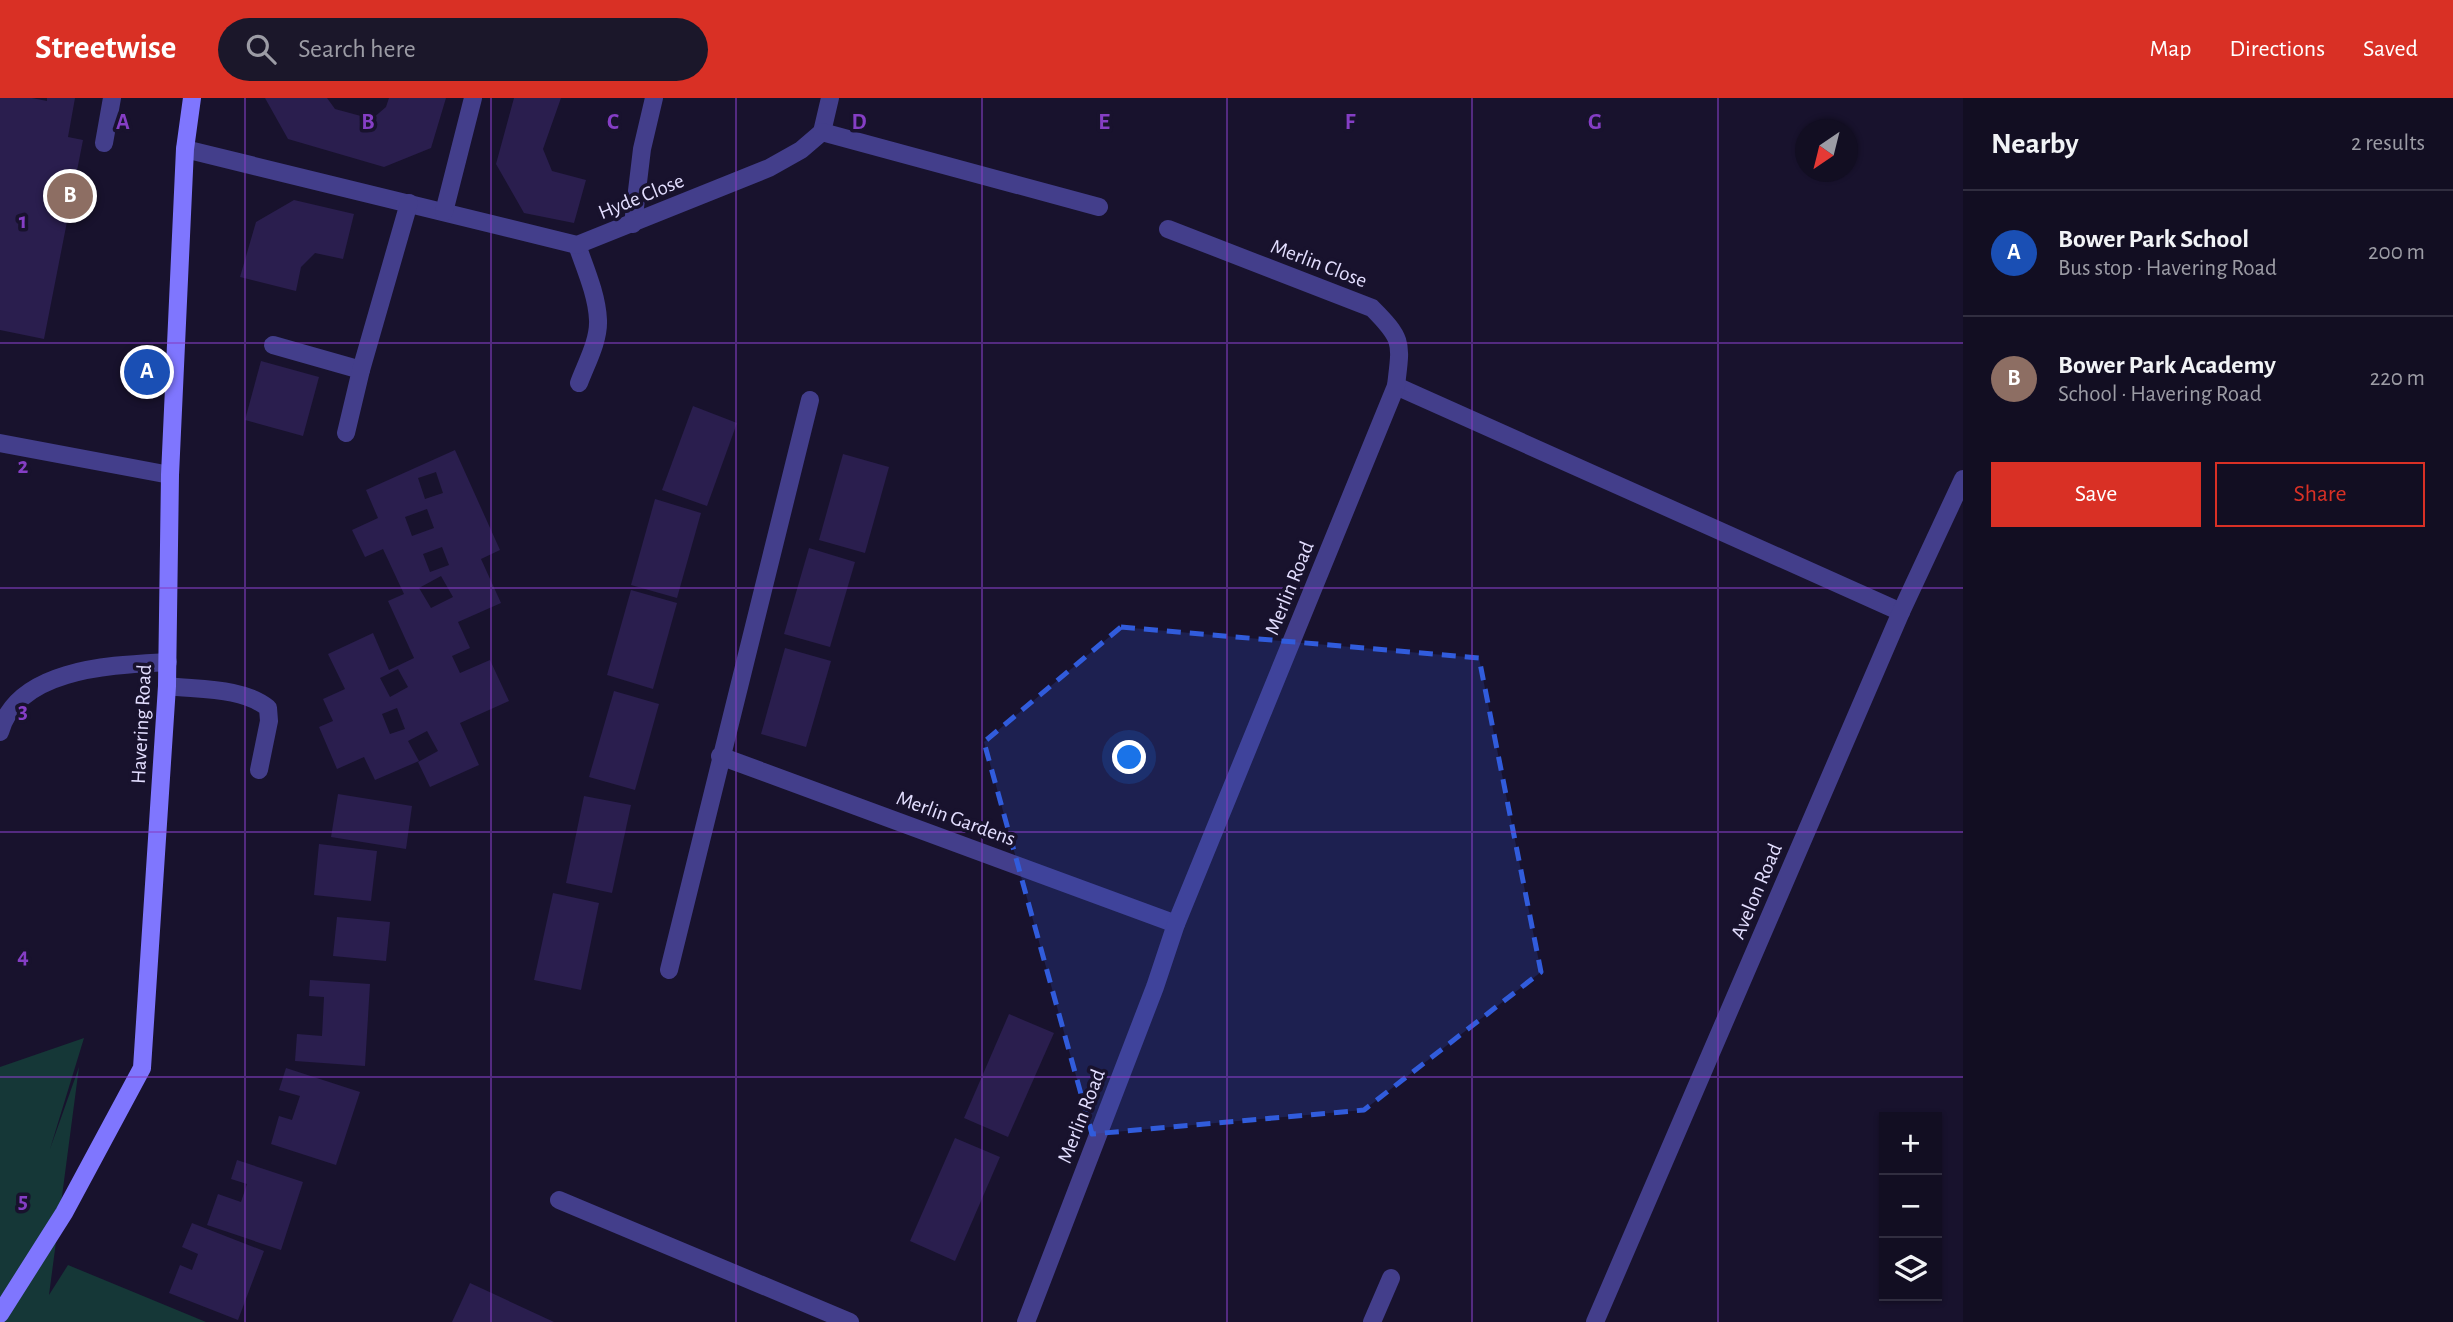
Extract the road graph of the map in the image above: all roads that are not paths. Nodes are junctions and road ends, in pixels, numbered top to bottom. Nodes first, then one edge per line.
1 (112, 98) edge
2 (192, 98) edge
3 (473, 98) edge
4 (654, 98) edge
5 (830, 98) edge
6 (822, 132) junction
7 (104, 143) dead end
8 (186, 149) junction
9 (409, 203) junction
10 (1099, 207) dead end
11 (444, 212) junction
12 (633, 224) junction
13 (1168, 229) dead end
14 (577, 245) junction
15 (273, 345) dead end
16 (361, 370) junction
17 (579, 383) dead end
18 (1396, 386) junction
19 (810, 400) dead end
20 (346, 433) dead end
21 (0, 443) edge
22 (170, 475) junction
23 (1963, 479) edge
24 (1901, 612) junction
25 (168, 662) junction
26 (167, 686) junction
27 (0, 732) edge
28 (720, 756) junction
29 (260, 770) dead end
30 (1176, 923) junction
31 (669, 970) dead end
32 (559, 1200) dead end
33 (1391, 1278) dead end
34 (0, 1314) edge
35 (850, 1322) edge
36 (1026, 1322) edge
37 (1372, 1322) edge
38 (1595, 1322) edge

1 - 7 street
2 - 8 main road, Havering Road
3 - 11 street
4 - 12 street
5 - 6 street
6 - 10 street
6 - 12 street, Hyde Close
8 - 9 street
8 - 22 main road, Havering Road
9 - 11 street
9 - 16 street
11 - 14 street
12 - 14 street, Hyde Close
13 - 18 street, Merlin Close
14 - 17 street
15 - 16 street
16 - 20 street
18 - 24 street
18 - 30 street, Merlin Road
19 - 28 street
21 - 22 street
22 - 25 main road, Havering Road
23 - 24 street, Avelon Road
24 - 38 street, Avelon Road
25 - 26 main road, Havering Road
25 - 27 street
26 - 29 street
26 - 34 main road, Havering Road
28 - 30 street, Merlin Gardens
28 - 31 street
30 - 36 street, Merlin Road
32 - 35 street
33 - 37 street

